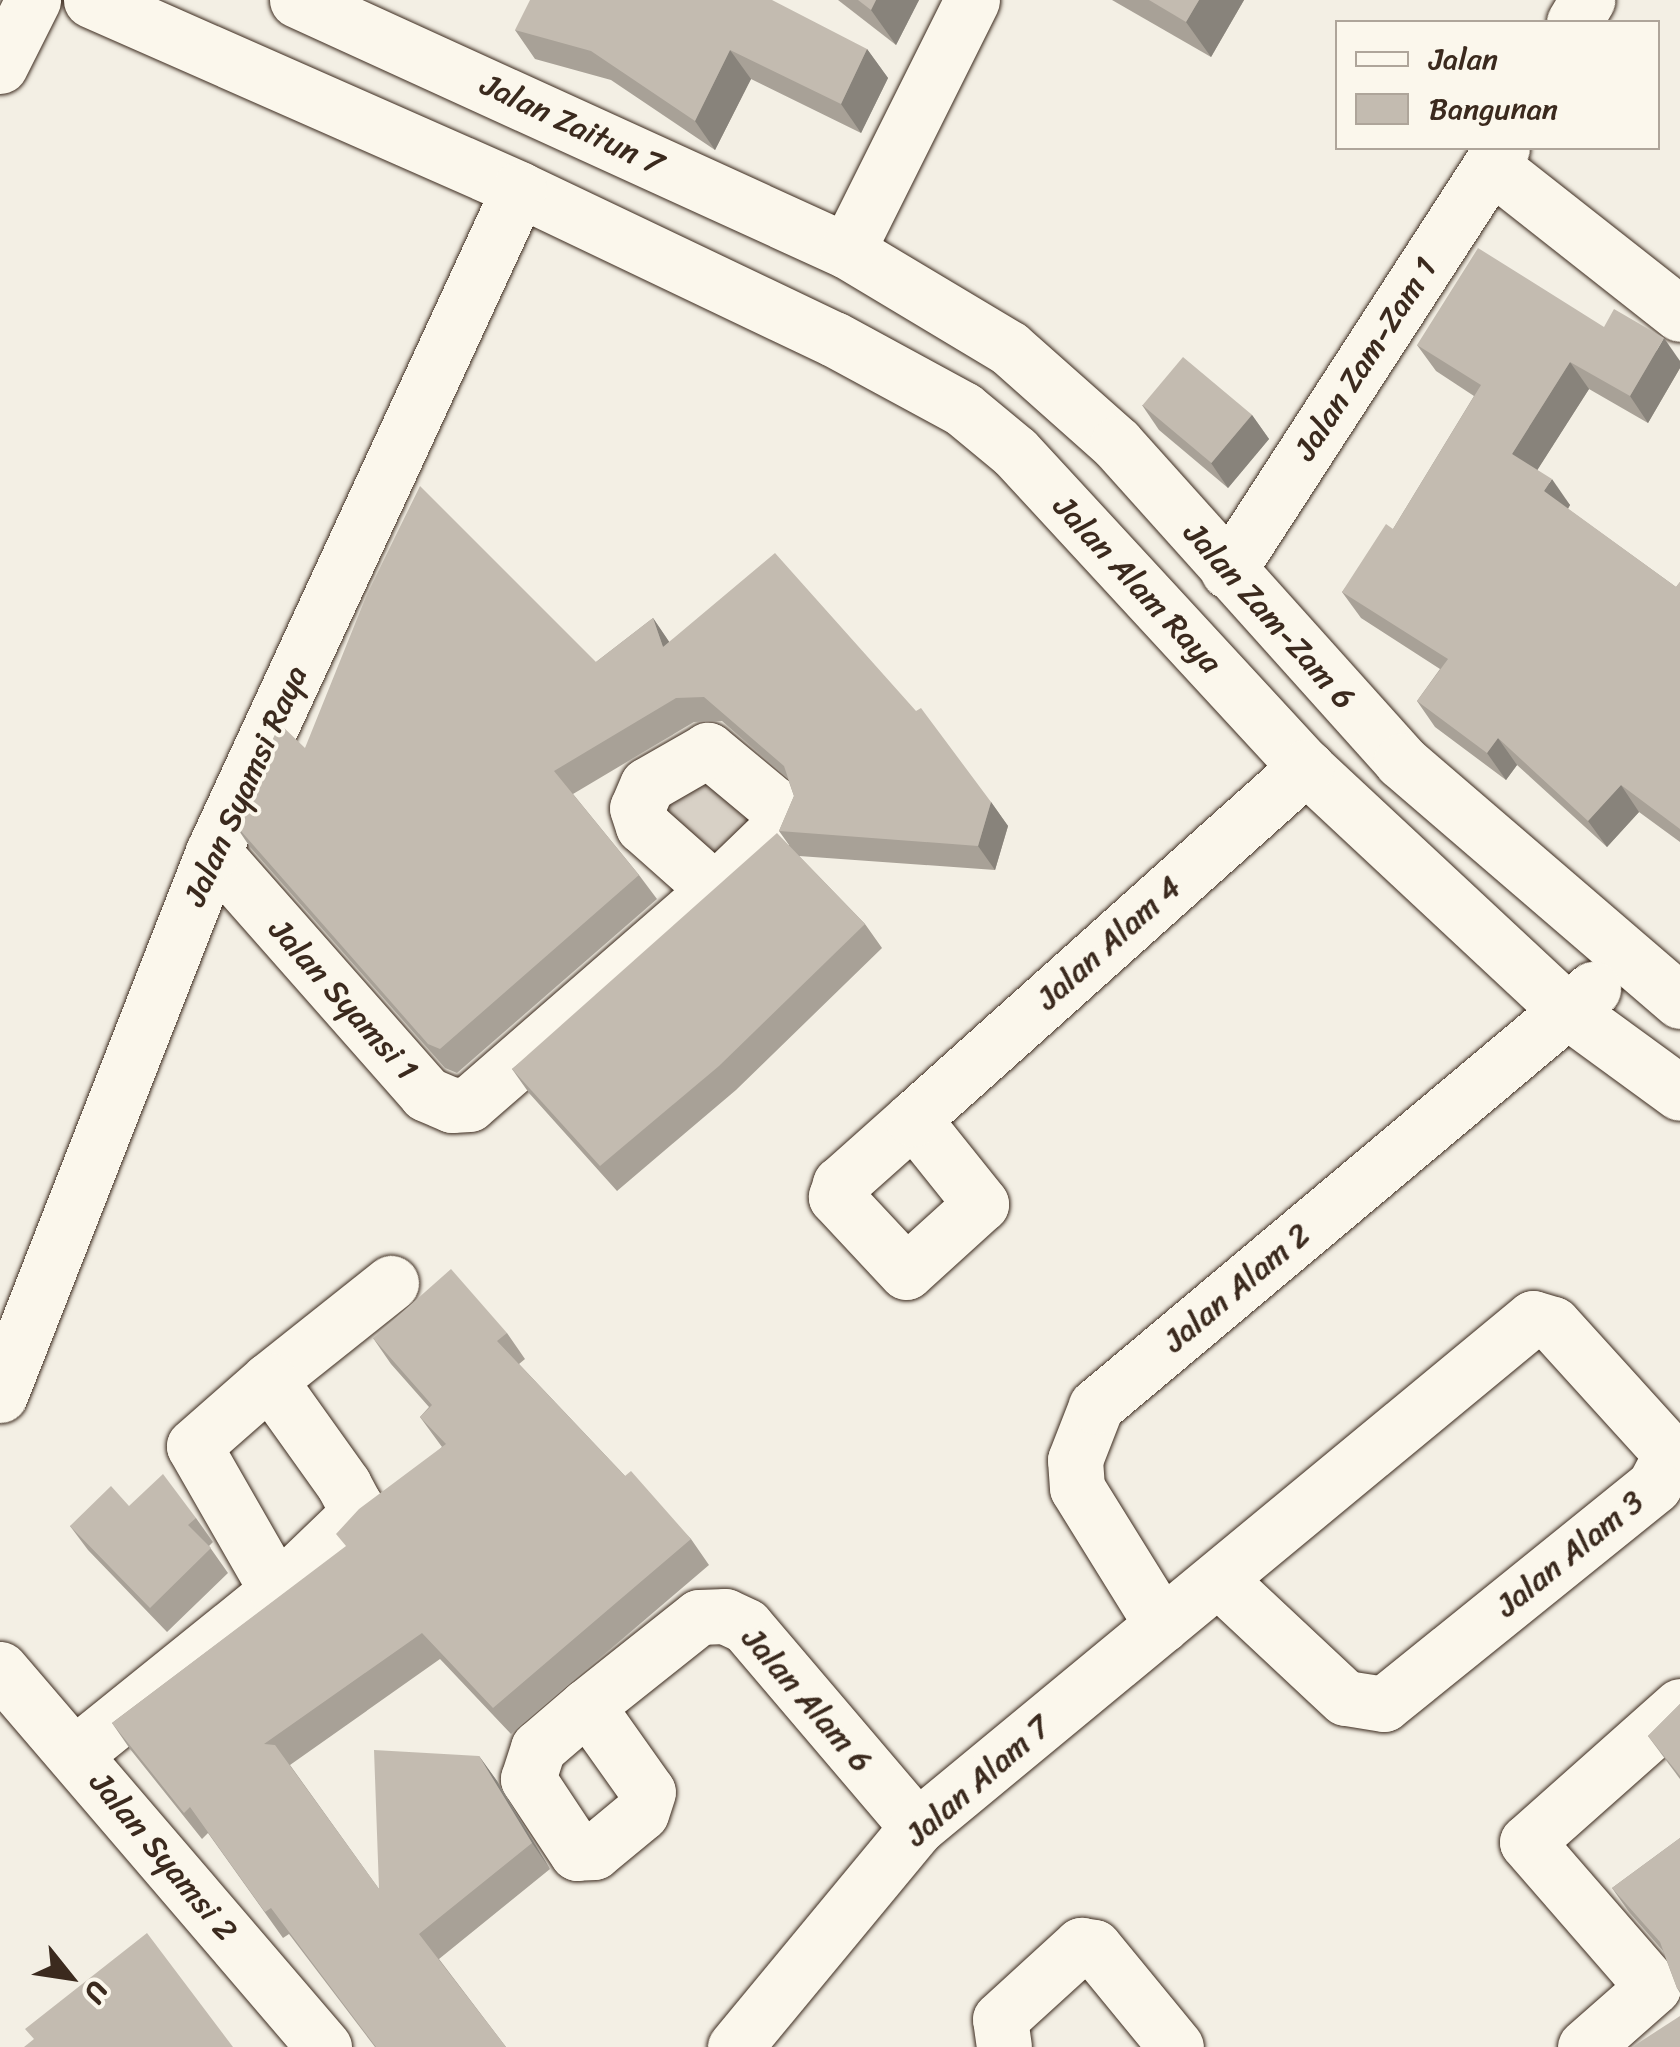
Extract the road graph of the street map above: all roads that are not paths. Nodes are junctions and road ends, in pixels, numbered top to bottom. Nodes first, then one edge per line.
1 (33, 0) edge
2 (92, 0) edge
3 (297, 0) edge
4 (972, 0) edge
5 (0, 66) edge
6 (1497, 157) edge
7 (519, 188) junction
8 (847, 251) junction
9 (1680, 314) edge
10 (1228, 570) junction
11 (1306, 767) junction
12 (213, 852) junction
13 (715, 890) edge
14 (1623, 956) junction
15 (1680, 1001) edge
16 (1569, 1012) junction
17 (1680, 1092) edge
18 (913, 1119) dead end
19 (391, 1283) dead end
20 (269, 1380) junction
21 (0, 1395) edge
22 (1218, 1579) junction
23 (277, 1591) junction
24 (1162, 1625) junction
25 (0, 1669) edge
26 (587, 1706) dead end
27 (1680, 1706) edge
28 (76, 1753) junction
29 (917, 1828) junction
30 (301, 2040) edge
31 (735, 2047) edge
32 (1004, 2047) edge
33 (1176, 2047) edge
34 (1585, 2047) edge

1 - 5 street
2 - 7 street, Jalan Alam Raya
3 - 8 street, Jalan Zaitun 7
4 - 8 street
6 - 9 street
6 - 10 street, Jalan Zam-Zam 1
7 - 11 street, Jalan Alam Raya
7 - 12 street, Jalan Syamsi Raya
8 - 10 street, Jalan Zam-Zam 6
10 - 14 street, Jalan Zam-Zam 6
11 - 16 street, Jalan Alam Raya
11 - 18 street, Jalan Alam 4
12 - 13 street, Jalan Syamsi 1
12 - 21 street, Jalan Syamsi Raya
14 - 15 street, Jalan Zam-Zam 6
14 - 16 street, Jalan Alam 2
16 - 17 street, Jalan Alam Raya
16 - 24 street, Jalan Alam 2
19 - 20 street
20 - 23 street
20 - 23 street
22 - 22 street, Jalan Alam 3
22 - 24 street, Jalan Alam 3
23 - 28 street
24 - 29 street, Jalan Alam 7
25 - 28 street, Jalan Syamsi 2
26 - 29 street, Jalan Alam 6
27 - 34 street
28 - 30 street, Jalan Syamsi 2
29 - 31 street, Jalan Alam 7
32 - 33 street

